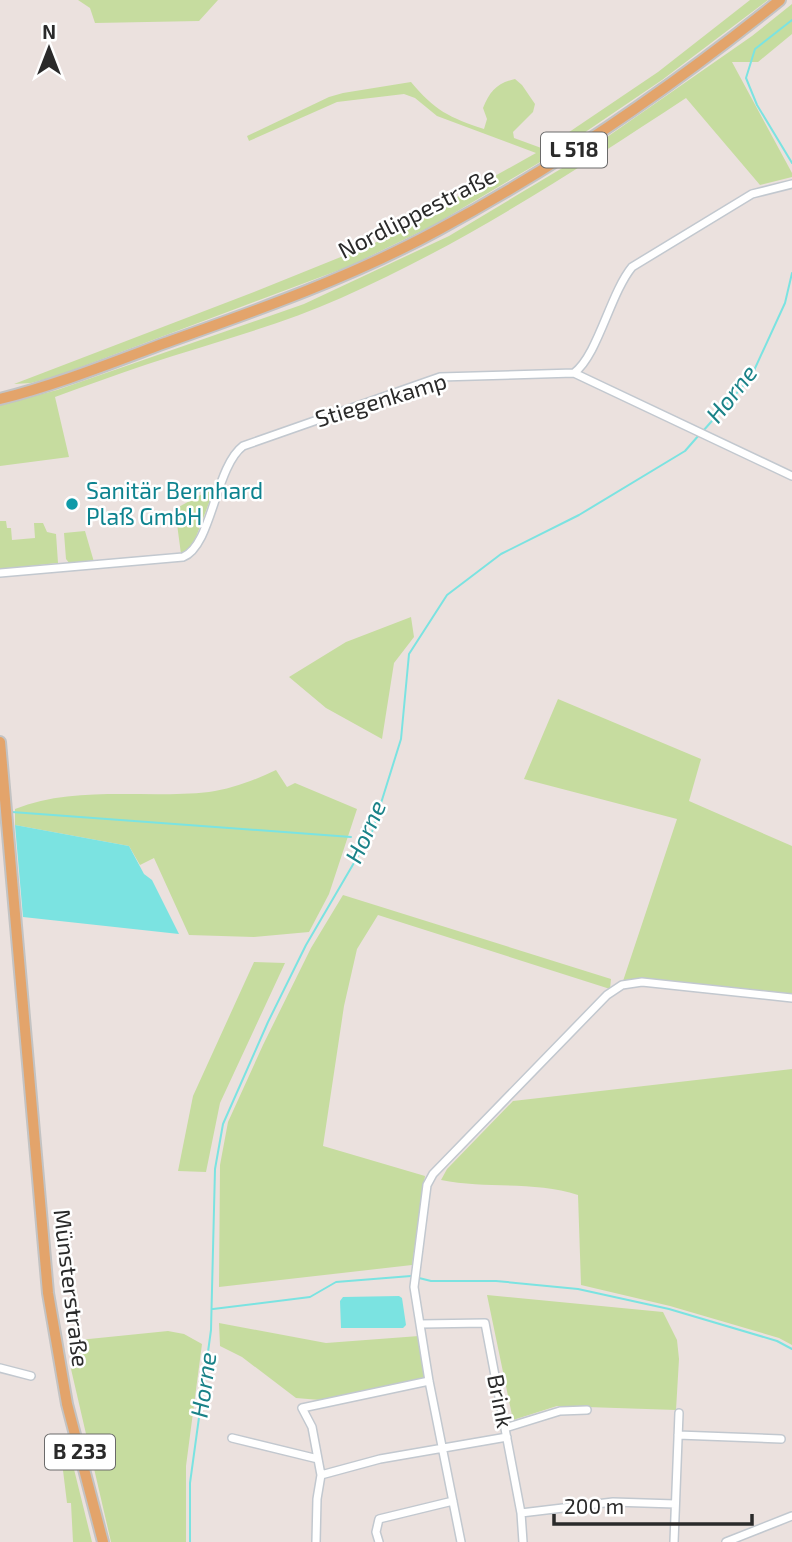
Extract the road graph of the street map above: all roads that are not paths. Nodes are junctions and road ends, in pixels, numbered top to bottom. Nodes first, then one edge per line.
1 (780, 0) edge
2 (792, 184) edge
3 (574, 373) junction
4 (34, 389) junction
5 (0, 392) edge
6 (0, 399) edge
7 (792, 475) edge
8 (0, 573) edge
9 (0, 742) edge
10 (5, 878) edge
11 (792, 998) edge
12 (421, 1324) junction
13 (0, 1368) edge
14 (32, 1376) dead end
15 (429, 1381) junction
16 (587, 1410) dead end
17 (679, 1413) dead end
18 (505, 1428) junction
19 (678, 1435) junction
20 (507, 1437) junction
21 (232, 1438) dead end
22 (782, 1439) dead end
23 (442, 1447) junction
24 (318, 1459) junction
25 (321, 1475) junction
26 (453, 1501) junction
27 (675, 1504) junction
28 (521, 1513) junction
29 (792, 1516) edge
30 (734, 1540) edge
31 (103, 1542) edge
32 (316, 1542) edge
33 (379, 1542) edge
34 (461, 1542) edge
35 (523, 1542) edge
36 (674, 1542) edge
37 (726, 1542) edge

1 - 4 main road, Nordlippestraße / L 518
2 - 3 street
3 - 7 street
3 - 8 street, Stiegenkamp
4 - 5 main road, Nordlippestraße / L 518
4 - 6 main road, Nordlippestraße / L 518
9 - 10 main road, Münsterstraße / B 233
10 - 31 main road, Münsterstraße / B 233
11 - 12 street
12 - 15 street
12 - 18 street, Brink
13 - 14 street
15 - 23 street
15 - 24 street
16 - 18 street
17 - 19 street
18 - 20 street, Brink
19 - 22 street
19 - 27 street
20 - 23 street
20 - 28 street, Brink
21 - 24 street
23 - 25 street
23 - 26 street
24 - 25 street
25 - 32 street
26 - 33 street
26 - 34 street
27 - 28 street
27 - 36 street
28 - 35 street, Brink
29 - 30 street
30 - 37 street

